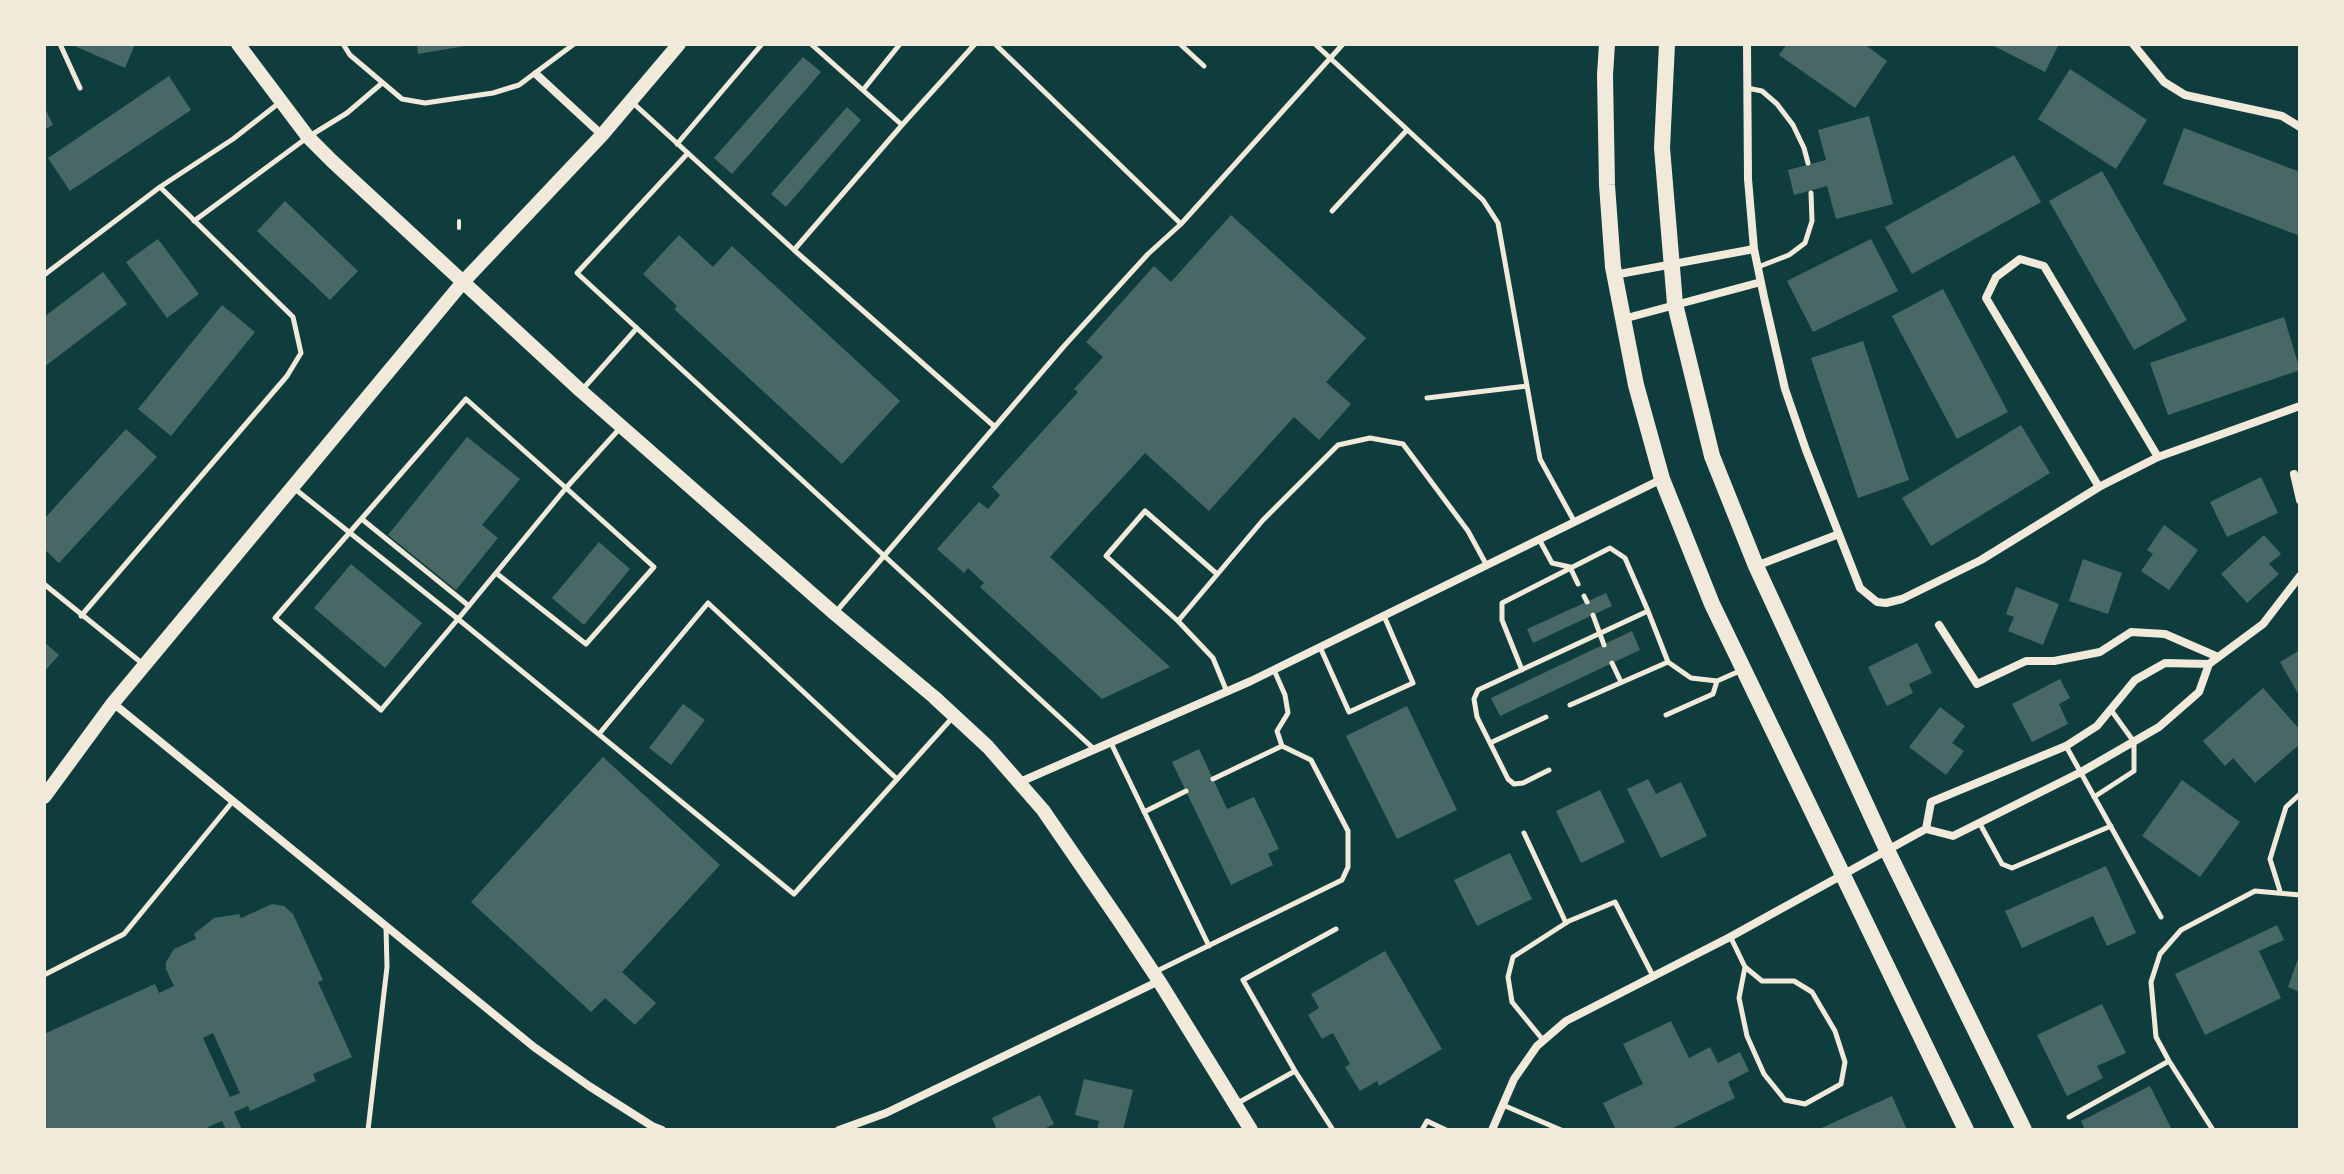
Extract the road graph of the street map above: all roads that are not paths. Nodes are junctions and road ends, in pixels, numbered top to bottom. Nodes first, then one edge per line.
1 (60, 44) edge
2 (238, 44) edge
3 (343, 44) edge
4 (574, 44) edge
5 (679, 44) edge
6 (762, 44) edge
7 (811, 44) edge
8 (900, 44) edge
9 (975, 44) edge
10 (995, 44) edge
11 (1180, 44) edge
12 (1315, 44) edge
13 (1343, 44) edge
14 (1607, 44) edge
15 (1667, 44) edge
16 (1747, 44) edge
17 (2133, 44) edge
18 (1329, 59) junction
19 (1204, 66) dead end
20 (536, 74) junction
21 (381, 84) junction
22 (80, 88) dead end
23 (1747, 88) junction
24 (862, 90) junction
25 (280, 101) junction
26 (631, 101) junction
27 (902, 125) junction
28 (2300, 127) edge
29 (1407, 130) junction
30 (602, 135) junction
31 (308, 137) junction
32 (677, 144) junction
33 (688, 153) junction
34 (1808, 163) dead end
35 (160, 187) junction
36 (1811, 193) dead end
37 (1332, 211) dead end
38 (194, 221) junction
39 (1181, 224) junction
40 (1754, 249) junction
41 (794, 250) junction
42 (1672, 264) junction
43 (1758, 267) junction
44 (44, 275) edge
45 (1614, 275) junction
46 (463, 282) junction
47 (1761, 282) junction
48 (1675, 304) junction
49 (1623, 319) junction
50 (637, 328) junction
51 (1527, 386) junction
52 (581, 391) junction
53 (1427, 398) dead end
54 (2300, 406) edge
55 (622, 426) junction
56 (995, 427) junction
57 (2158, 457) junction
58 (2294, 474) dead end
59 (1662, 479) junction
60 (2099, 487) junction
61 (293, 488) junction
62 (566, 488) junction
63 (2300, 500) edge
64 (363, 520) junction
65 (1575, 522) junction
66 (351, 534) junction
67 (1839, 534) junction
68 (1540, 541) junction
69 (885, 555) junction
70 (1487, 565) junction
71 (1756, 566) junction
72 (1570, 567) junction
73 (496, 573) junction
74 (1217, 574) junction
75 (2300, 576) edge
76 (44, 584) edge
77 (1578, 584) dead end
78 (469, 606) junction
79 (1648, 611) junction
80 (835, 614) junction
81 (1593, 615) dead end
82 (81, 616) junction
83 (1384, 616) junction
84 (458, 619) junction
85 (1178, 621) junction
86 (1939, 625) dead end
87 (1600, 634) junction
88 (1604, 645) dead end
89 (1320, 647) junction
90 (2218, 657) junction
91 (1668, 662) junction
92 (1612, 663) dead end
93 (2209, 664) junction
94 (146, 666) junction
95 (1743, 669) junction
96 (1274, 670) junction
97 (1522, 670) junction
98 (1717, 681) junction
99 (1621, 682) junction
100 (1227, 692) junction
101 (113, 703) junction
102 (1570, 705) dead end
103 (2111, 709) junction
104 (954, 715) junction
105 (1666, 715) dead end
106 (1546, 717) dead end
107 (599, 734) junction
108 (1111, 742) junction
109 (2134, 742) junction
110 (1490, 743) junction
111 (1282, 746) junction
112 (2066, 746) junction
113 (1094, 749) junction
114 (1549, 770) dead end
115 (2081, 772) junction
116 (897, 779) junction
117 (1213, 779) dead end
118 (1020, 782) junction
119 (1186, 791) dead end
120 (2300, 794) edge
121 (44, 797) edge
122 (2094, 797) junction
123 (233, 801) junction
124 (1144, 812) junction
125 (1980, 824) junction
126 (2111, 826) junction
127 (1926, 829) junction
128 (1524, 833) dead end
129 (1887, 850) junction
130 (1841, 874) junction
131 (2280, 891) junction
132 (2300, 895) edge
133 (2161, 917) dead end
134 (1566, 923) junction
135 (386, 926) junction
136 (1336, 929) dead end
137 (1730, 937) junction
138 (1209, 946) junction
139 (1745, 967) junction
140 (44, 975) edge
141 (1157, 976) junction
142 (1654, 976) junction
143 (1544, 1041) junction
144 (2169, 1061) junction
145 (1295, 1071) junction
146 (1235, 1104) junction
147 (1503, 1105) junction
148 (2069, 1117) dead end
149 (368, 1130) edge
150 (662, 1130) edge
151 (839, 1130) edge
152 (1251, 1130) edge
153 (1333, 1130) edge
154 (1422, 1130) edge
155 (1446, 1130) edge
156 (1492, 1130) edge
157 (1561, 1130) edge
158 (1966, 1130) edge
159 (2024, 1130) edge
160 (2213, 1130) edge

1 - 22 lane
2 - 25 street
3 - 21 lane
4 - 20 lane
5 - 26 street
6 - 32 lane
7 - 24 lane
8 - 24 lane
9 - 27 lane
10 - 39 lane
11 - 19 lane
12 - 18 lane
13 - 18 lane
14 - 45 main road
15 - 42 main road
16 - 23 street
17 - 28 street
18 - 29 lane
18 - 39 lane
20 - 21 lane
20 - 30 street
21 - 31 lane
23 - 34 lane
23 - 40 street
24 - 27 lane
25 - 31 street
25 - 35 lane
26 - 30 street
26 - 32 lane
27 - 41 lane
29 - 37 lane
29 - 51 lane
30 - 46 street
31 - 38 lane
31 - 46 street
32 - 33 lane
33 - 41 lane
33 - 50 lane
35 - 38 lane
35 - 44 lane
36 - 43 lane
38 - 82 lane
39 - 56 lane
40 - 42 street
40 - 43 street
41 - 56 lane
42 - 45 street
42 - 48 main road
43 - 47 street
45 - 49 main road
46 - 52 street
46 - 61 street
47 - 48 street
47 - 67 street
48 - 49 street
48 - 71 main road
49 - 59 main road
50 - 52 lane
50 - 69 lane
51 - 53 lane
51 - 65 lane
52 - 55 street
54 - 57 street
55 - 62 lane
55 - 80 street
56 - 69 lane
57 - 60 street
57 - 60 street
58 - 63 street
59 - 65 street
59 - 95 main road
60 - 67 street
61 - 66 lane
61 - 94 street
62 - 64 lane
62 - 73 lane
62 - 73 lane
64 - 66 lane
64 - 78 lane
65 - 68 street
66 - 84 lane
66 - 84 lane
67 - 71 street
68 - 70 street
68 - 72 lane
69 - 80 lane
69 - 113 lane
70 - 74 lane
70 - 83 street
71 - 129 main road
72 - 77 lane
72 - 79 lane
72 - 97 lane
73 - 78 lane
74 - 85 lane
74 - 85 lane
75 - 90 street
76 - 82 lane
78 - 84 lane
79 - 87 lane
79 - 91 lane
80 - 104 street
81 - 87 lane
82 - 94 lane
83 - 89 street
83 - 89 lane
84 - 107 lane
85 - 100 lane
86 - 90 street
87 - 88 lane
87 - 97 lane
89 - 96 street
90 - 93 street
91 - 98 lane
91 - 99 lane
92 - 99 lane
93 - 103 street
93 - 109 street
94 - 101 street
95 - 98 lane
95 - 130 main road
96 - 100 street
96 - 111 lane
97 - 110 lane
98 - 105 lane
99 - 102 lane
100 - 108 street
101 - 121 street
101 - 123 street
103 - 109 lane
103 - 112 street
104 - 116 lane
104 - 118 street
106 - 110 lane
107 - 116 lane
107 - 116 lane
108 - 113 street
108 - 124 lane
109 - 115 street
109 - 122 lane
110 - 114 lane
111 - 117 lane
111 - 138 lane
112 - 115 lane
112 - 127 street
113 - 118 street
115 - 122 lane
115 - 125 street
118 - 141 street
119 - 124 lane
120 - 131 lane
122 - 126 lane
123 - 135 street
123 - 140 lane
124 - 138 lane
125 - 126 lane
125 - 127 street
126 - 133 lane
127 - 129 street
128 - 134 lane
129 - 130 street
129 - 159 main road
130 - 137 street
130 - 158 main road
131 - 132 lane
131 - 144 lane
134 - 142 lane
134 - 143 lane
135 - 149 lane
135 - 150 street
136 - 145 lane
137 - 139 lane
137 - 142 street
138 - 141 lane
139 - 139 lane
141 - 146 street
141 - 151 street
142 - 143 street
143 - 147 street
144 - 148 lane
144 - 160 lane
145 - 146 lane
145 - 153 lane
146 - 152 street
147 - 156 street
147 - 157 lane
154 - 155 lane

